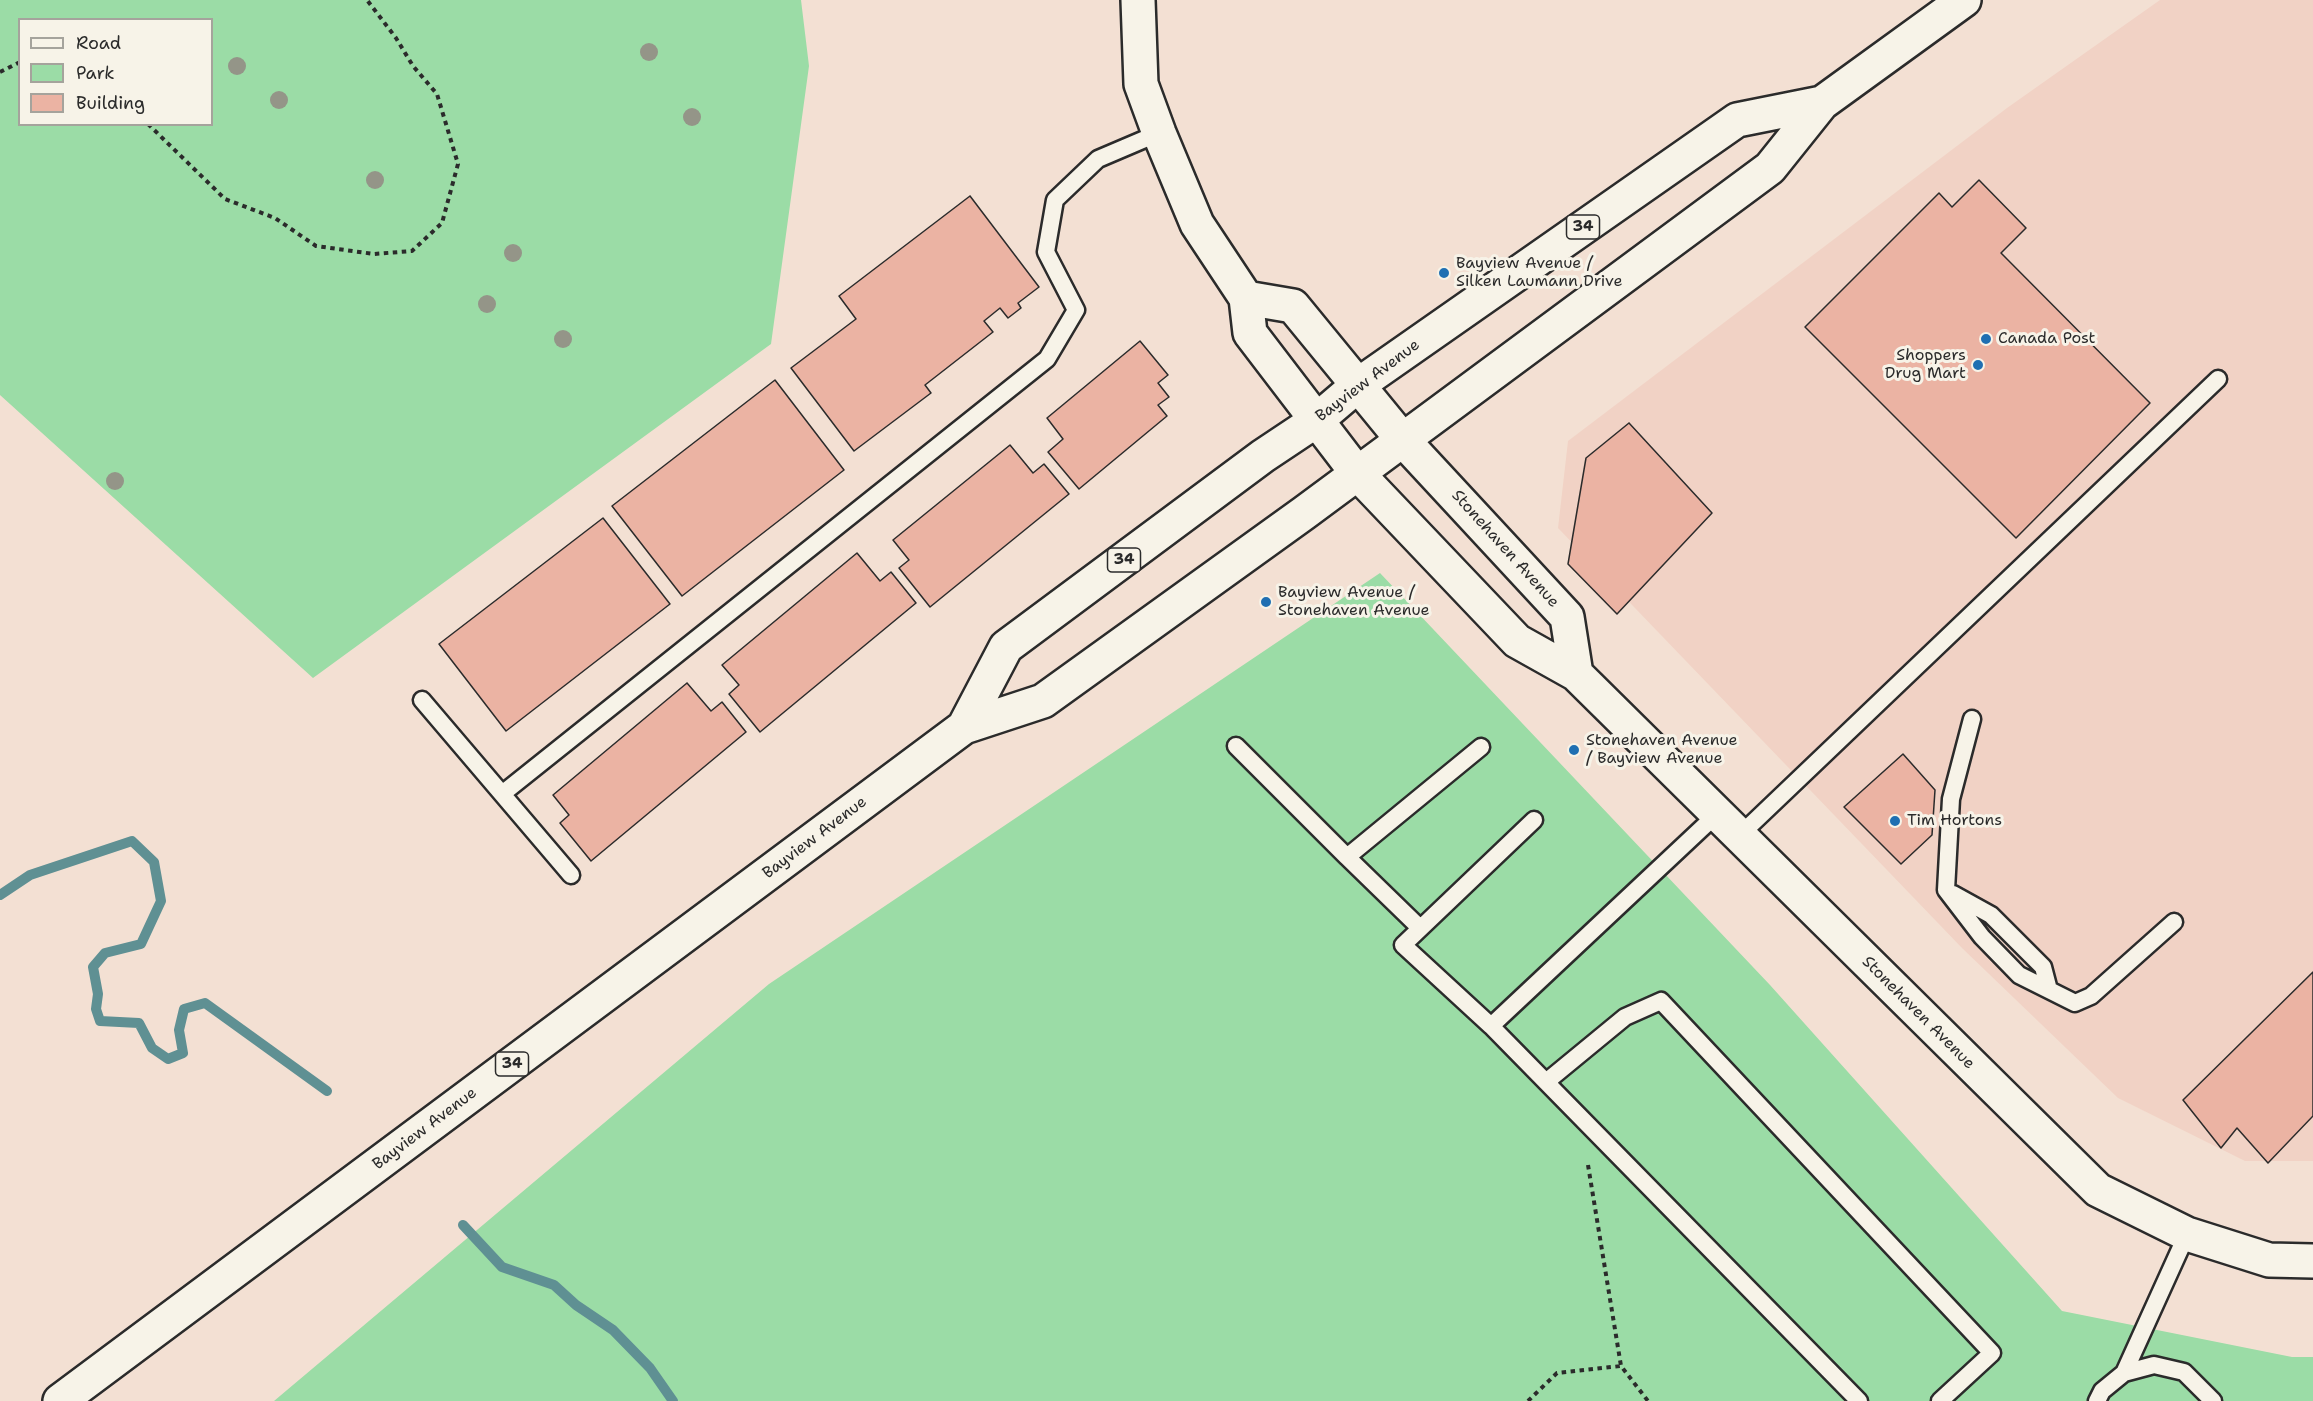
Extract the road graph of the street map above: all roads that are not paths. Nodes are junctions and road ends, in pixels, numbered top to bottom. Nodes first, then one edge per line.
1 (1138, 0) edge
2 (1964, 0) edge
3 (1822, 103) junction
4 (1158, 133) junction
5 (1246, 298) junction
6 (2218, 380) dead end
7 (1358, 385) junction
8 (1317, 420) junction
9 (1402, 439) junction
10 (1357, 473) junction
11 (1576, 674) junction
12 (422, 700) dead end
13 (1972, 719) dead end
14 (964, 727) junction
15 (1236, 746) dead end
16 (1481, 747) dead end
17 (502, 794) junction
18 (1534, 820) dead end
19 (1728, 825) junction
20 (1347, 857) junction
21 (571, 875) dead end
22 (2174, 922) dead end
23 (1420, 928) junction
24 (1491, 1026) junction
25 (1546, 1082) junction
26 (2187, 1234) junction
27 (2313, 1261) edge
28 (2124, 1373) junction
29 (60, 1401) edge
30 (1859, 1401) edge
31 (1940, 1401) edge
32 (2097, 1401) edge
33 (2213, 1401) edge

1 - 4 main road
2 - 3 main road, Bayview Avenue / 34
3 - 7 main road, Bayview Avenue / 34
3 - 9 main road, Bayview Avenue / 34
4 - 5 main road
4 - 17 lane
5 - 7 main road, Stonehaven Avenue
5 - 8 main road, Stonehaven Avenue
6 - 19 lane
7 - 8 main road, Bayview Avenue / 34
7 - 9 main road, Stonehaven Avenue
8 - 10 main road, Stonehaven Avenue
8 - 14 main road, Bayview Avenue / 34
9 - 10 main road, Bayview Avenue / 34
9 - 11 main road, Stonehaven Avenue
10 - 11 main road, Stonehaven Avenue
10 - 14 main road, Bayview Avenue / 34
11 - 19 main road, Stonehaven Avenue
12 - 17 lane
13 - 22 lane
14 - 29 main road, Bayview Avenue / 34
15 - 20 lane
16 - 20 lane
17 - 21 lane
18 - 23 lane
19 - 24 lane
19 - 26 main road, Stonehaven Avenue
20 - 23 lane
23 - 24 lane
24 - 25 lane
25 - 30 lane
25 - 31 lane
26 - 27 main road, Stonehaven Avenue
26 - 28 lane
28 - 32 lane
28 - 33 lane

